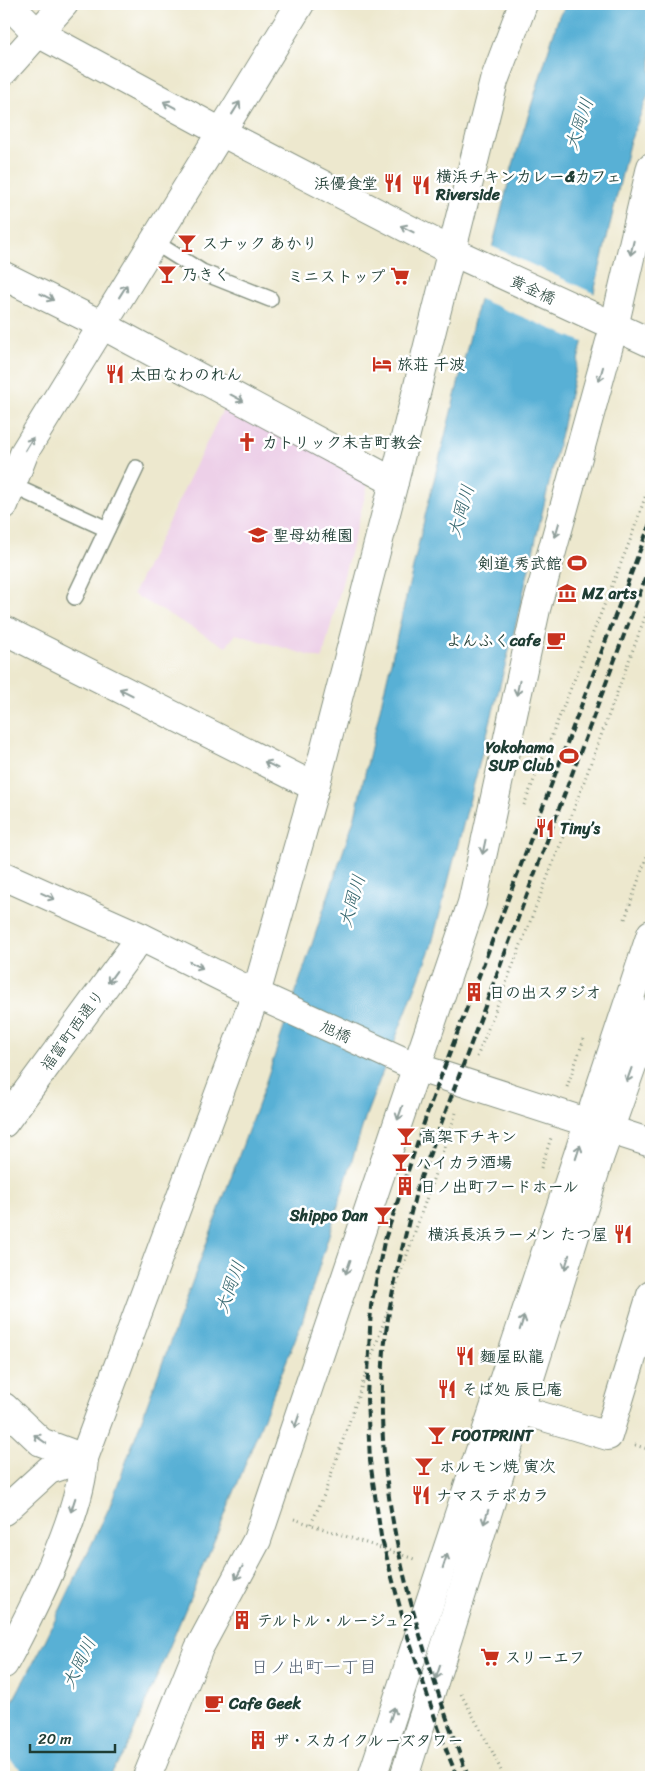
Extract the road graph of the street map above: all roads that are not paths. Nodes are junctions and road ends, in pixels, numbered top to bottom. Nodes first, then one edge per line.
1 (8, 4) edge
2 (64, 4) edge
3 (300, 4) edge
4 (523, 4) edge
5 (36, 32) junction
6 (4, 71) edge
7 (221, 132) junction
8 (651, 167) edge
9 (154, 242) junction
10 (451, 252) junction
11 (4, 276) edge
12 (270, 299) dead end
13 (102, 325) junction
14 (614, 327) junction
15 (651, 343) edge
16 (136, 468) dead end
17 (394, 482) junction
18 (8, 495) edge
19 (107, 528) junction
20 (75, 597) dead end
21 (4, 630) edge
22 (315, 787) junction
23 (7, 883) edge
24 (651, 934) edge
25 (141, 938) junction
26 (256, 994) junction
27 (651, 1012) edge
28 (416, 1067) junction
29 (4, 1123) edge
30 (598, 1127) junction
31 (651, 1143) edge
32 (651, 1296) edge
33 (4, 1408) edge
34 (521, 1410) junction
35 (84, 1458) junction
36 (4, 1511) edge
37 (4, 1664) edge
38 (147, 1777) edge
39 (372, 1777) edge
40 (404, 1777) edge

1 - 5 street, 黄金橋
2 - 5 street
7 -> 3 street
4 - 10 street
5 - 6 street
7 -> 5 street, 黄金橋
7 - 9 street
10 -> 7 street, 黄金橋
8 -> 14 street
9 - 12 lane
13 -> 9 street
10 - 14 street, 黄金橋
10 - 17 street
11 -> 13 street
13 -> 17 street
18 -> 13 street
14 - 15 street, 黄金橋
14 -> 28 street
16 - 19 lane
17 - 22 street
18 - 19 lane
19 - 20 lane
22 -> 21 street
22 - 26 street
23 -> 25 street, 旭橋
24 - 30 street
25 -> 26 street, 旭橋
25 -> 29 street, 福富町西通り
26 - 28 street, 旭橋
26 - 35 street
27 -> 30 street
28 - 30 street, 旭橋
28 -> 38 street
30 - 31 street, 旭橋
30 -> 34 street
39 -> 30 street
32 - 34 street
35 -> 33 street
34 -> 40 street
35 - 36 street
35 -> 37 street

